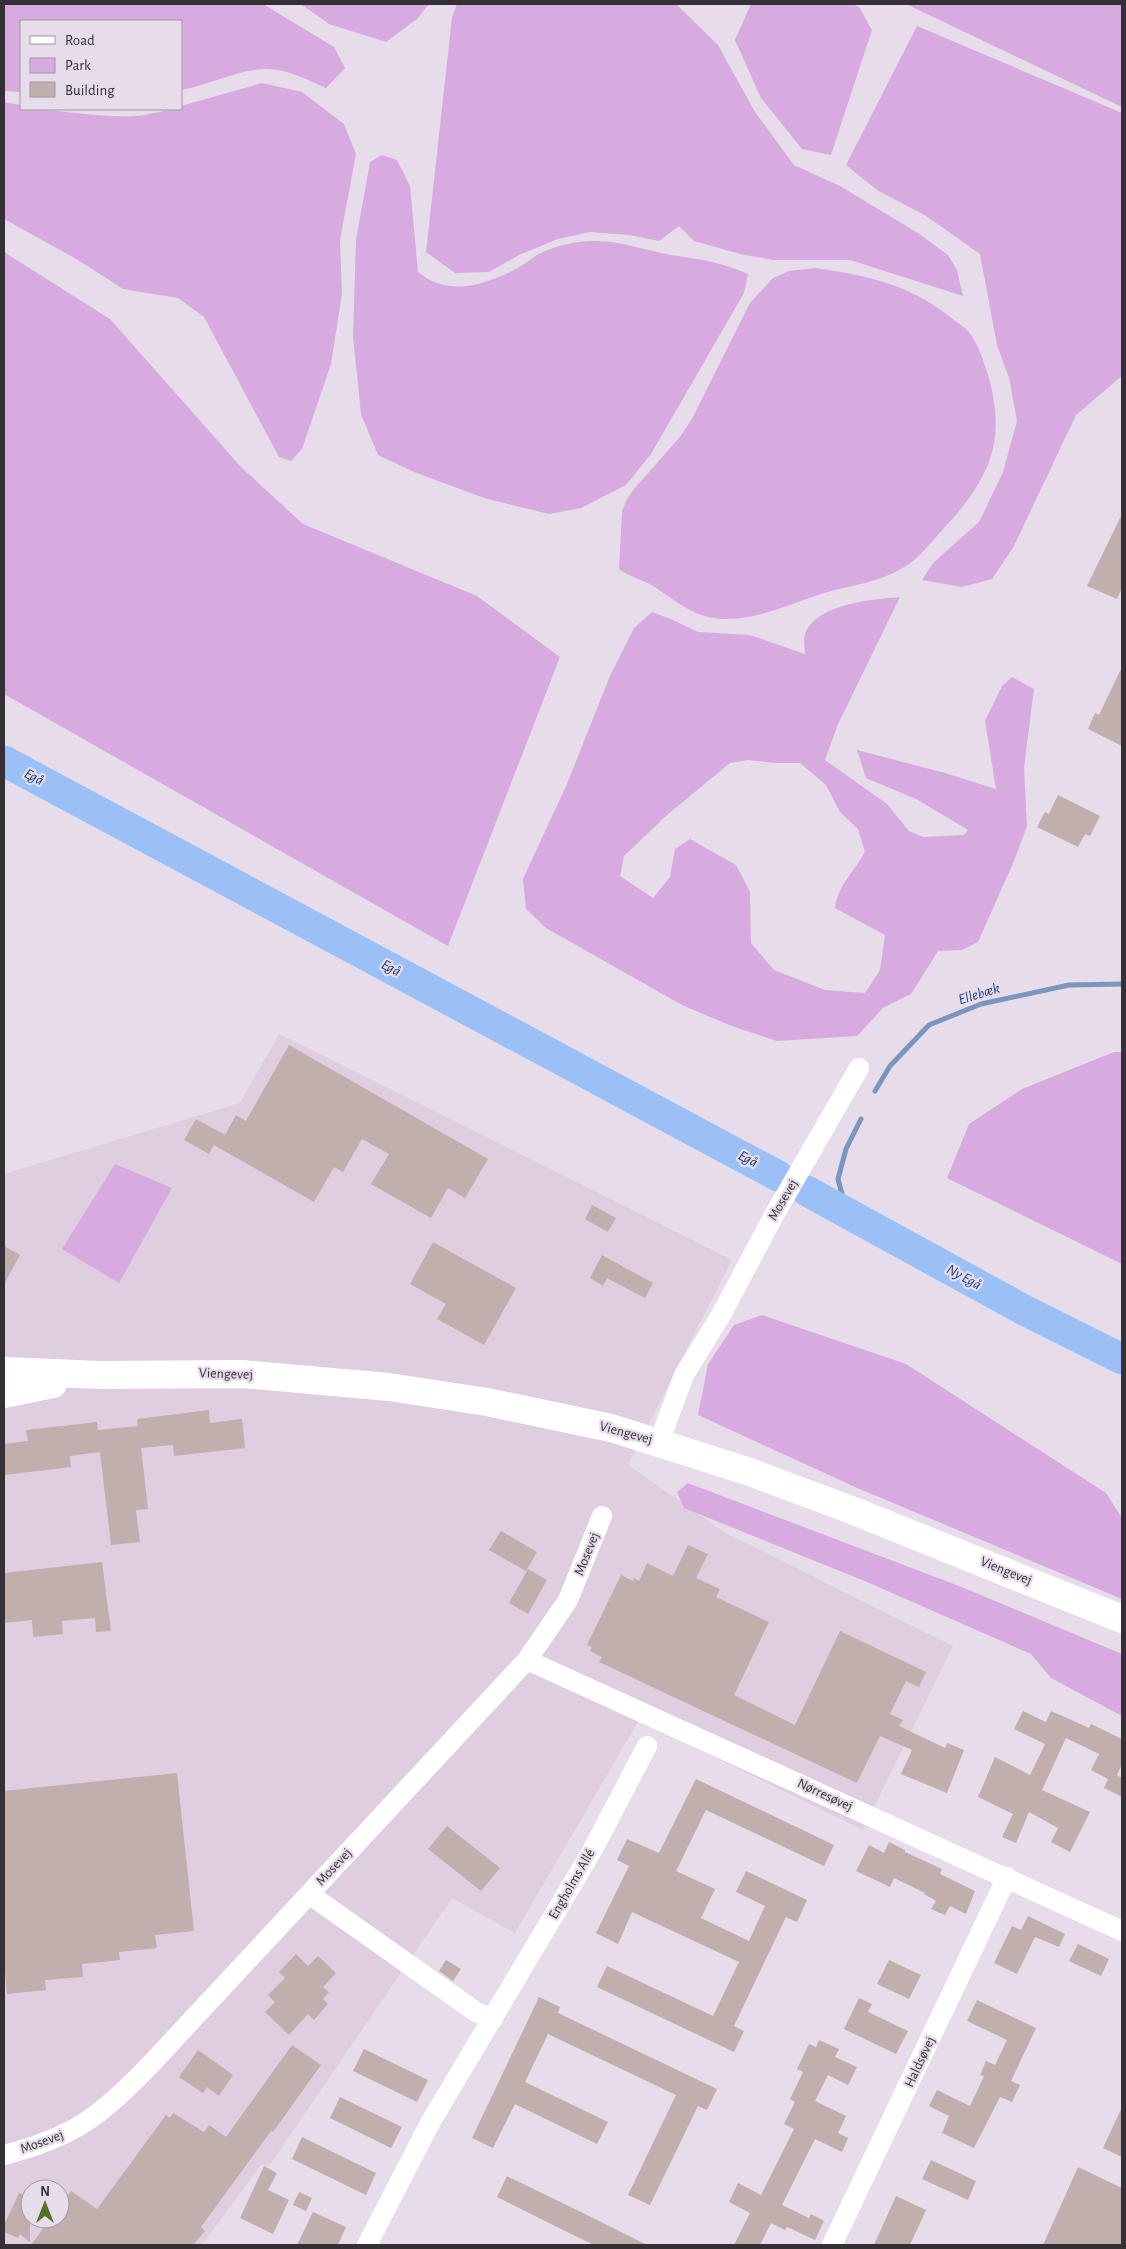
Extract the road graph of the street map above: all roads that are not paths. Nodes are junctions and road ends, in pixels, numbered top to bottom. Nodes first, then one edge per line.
1 (859, 1068) dead end
2 (4, 1371) edge
3 (101, 1375) junction
4 (4, 1394) edge
5 (659, 1442) junction
6 (602, 1516) dead end
7 (1122, 1619) edge
8 (527, 1660) junction
9 (647, 1746) dead end
10 (1007, 1877) junction
11 (308, 1894) junction
12 (1122, 1931) edge
13 (492, 2019) junction
14 (4, 2155) edge
15 (367, 2245) edge
16 (832, 2245) edge

1 - 5 street, Mosevej
2 - 3 street, Viengevej
3 - 4 street, Viengevej
3 - 5 street, Viengevej
5 - 7 street, Viengevej
6 - 8 street, Mosevej
8 - 10 street, Nørresøvej
8 - 11 street, Mosevej
9 - 13 street, Engholms Allé
10 - 12 street, Nørresøvej
10 - 16 street, Haldsøvej
11 - 13 street
11 - 14 street, Mosevej
13 - 15 street, Engholms Allé

